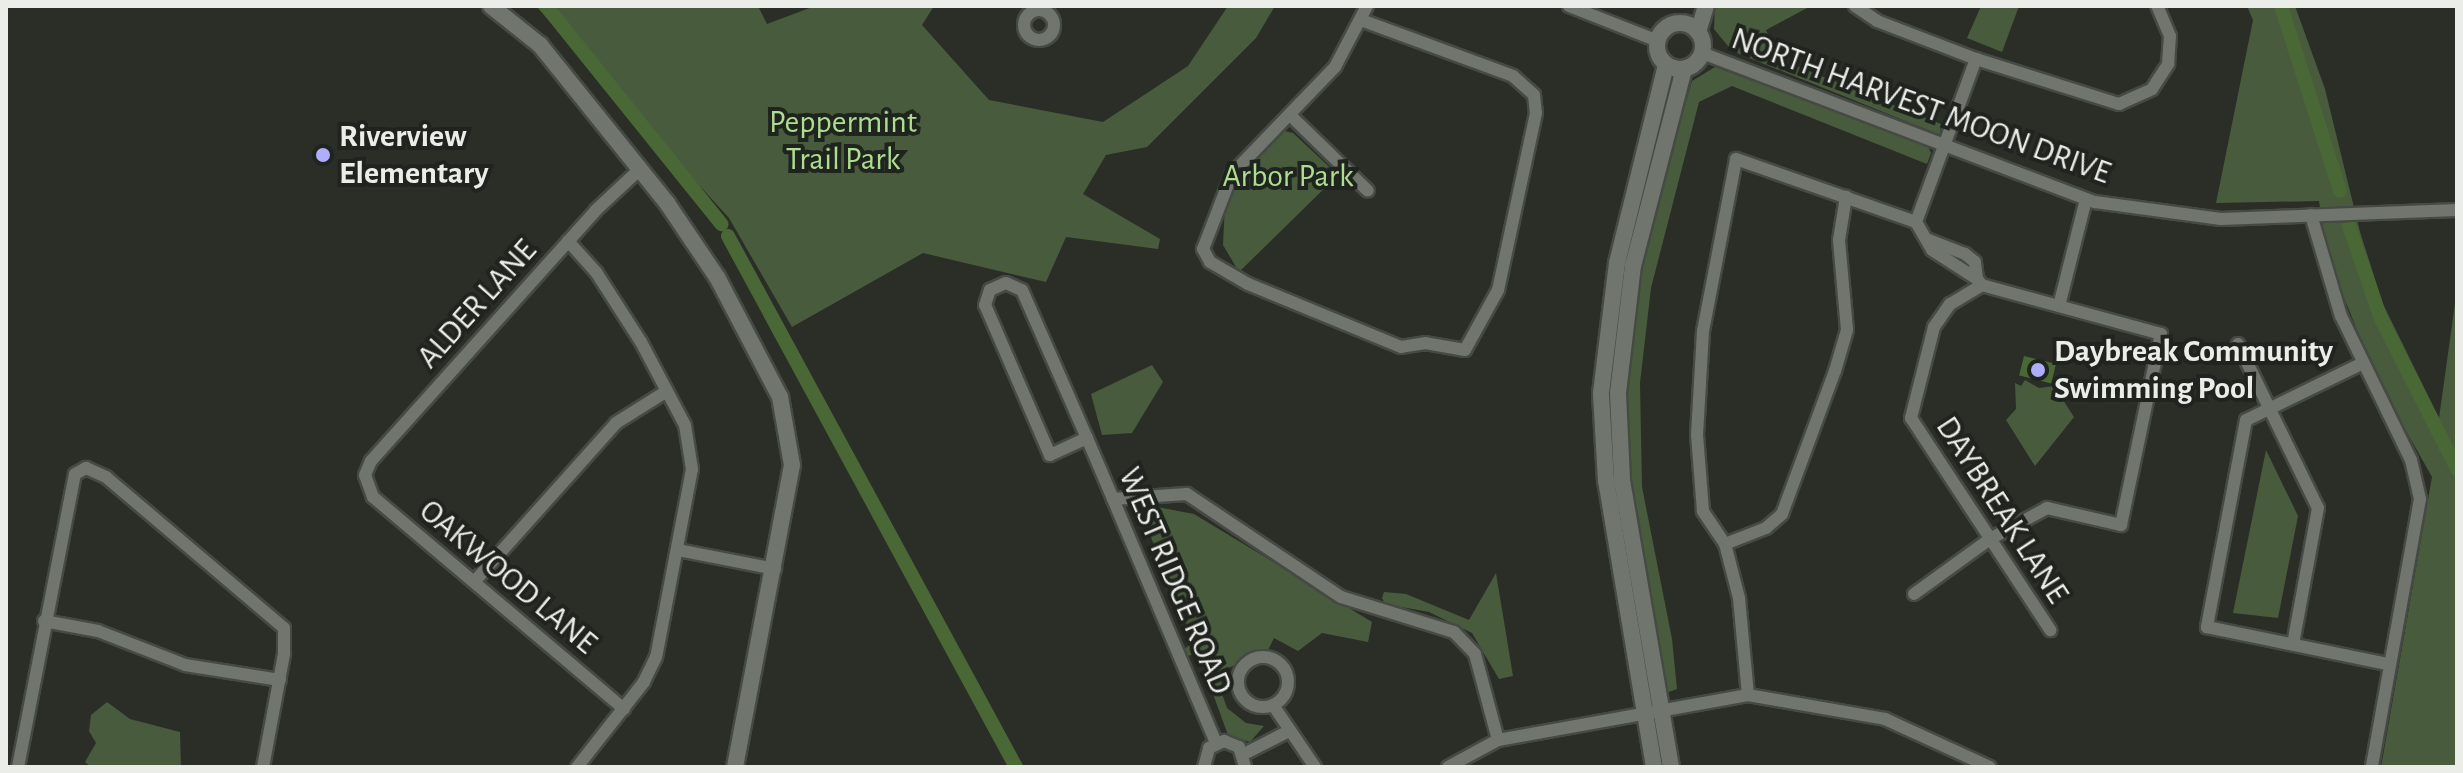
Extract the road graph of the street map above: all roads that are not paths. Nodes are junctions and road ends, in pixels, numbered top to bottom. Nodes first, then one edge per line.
1 (491, 6) edge
2 (1367, 6) edge
3 (1569, 6) edge
4 (1683, 6) edge
5 (1706, 6) edge
6 (1855, 6) edge
7 (2157, 6) edge
8 (1361, 20) junction
9 (1676, 23) junction
10 (1698, 32) junction
11 (1658, 41) junction
12 (1702, 53) junction
13 (1976, 59) junction
14 (1666, 65) junction
15 (1684, 69) junction
16 (1291, 116) junction
17 (1941, 147) junction
18 (640, 169) junction
19 (1368, 191) dead end
20 (1846, 197) junction
21 (2086, 199) junction
22 (2457, 210) edge
23 (2311, 215) junction
24 (1916, 222) junction
25 (568, 241) junction
26 (1979, 282) junction
27 (2059, 306) junction
28 (2238, 344) dead end
29 (2361, 364) junction
30 (667, 391) junction
31 (2269, 408) junction
32 (1087, 438) junction
33 (365, 481) joint
34 (1113, 499) junction
35 (1990, 539) junction
36 (1725, 544) junction
37 (678, 550) junction
38 (775, 569) junction
39 (474, 582) junction
40 (1914, 594) dead end
41 (44, 621) junction
42 (2050, 630) dead end
43 (2293, 644) junction
44 (2387, 664) dead end
45 (280, 680) junction
46 (1748, 695) junction
47 (1273, 705) junction
48 (624, 709) junction
49 (1653, 715) junction
50 (1287, 732) junction
51 (1498, 740) junction
52 (1216, 743) junction
53 (1245, 760) edge
54 (18, 767) edge
55 (263, 767) edge
56 (577, 767) edge
57 (735, 767) edge
58 (1204, 767) edge
59 (1315, 767) edge
60 (1448, 767) edge
61 (1654, 767) edge
62 (1671, 767) edge
63 (1990, 767) edge
64 (2372, 767) edge

1 - 18 street
2 - 8 street
3 - 11 street
4 - 9 street
5 - 10 street
6 - 13 street
7 - 13 street
8 - 16 street
8 - 16 street
9 - 10 street
9 - 11 street
10 - 12 street
11 - 14 street
12 - 15 street
12 - 17 street, NORTH HARVEST MOON DRIVE
13 - 17 street
14 - 15 street
14 - 49 street
15 - 49 street
16 - 19 street
17 - 21 street, NORTH HARVEST MOON DRIVE
17 - 24 street
18 - 25 street, ALDER LANE
18 - 38 street
20 - 24 street
20 - 36 street
20 - 36 street
21 - 23 street, NORTH HARVEST MOON DRIVE
21 - 27 street
22 - 23 street, NORTH HARVEST MOON DRIVE
23 - 29 street
24 - 26 street
25 - 30 street
25 - 33 street, ALDER LANE
26 - 27 street
26 - 35 street, DAYBREAK LANE
27 - 35 street
28 - 31 street
29 - 31 street
29 - 64 street
30 - 37 street
30 - 39 street
31 - 43 street
31 - 43 street
32 - 32 street, WEST RIDGE ROAD
32 - 34 street, WEST RIDGE ROAD
33 - 39 street, OAKWOOD LANE
34 - 51 street
34 - 52 street, WEST RIDGE ROAD
35 - 40 street
35 - 42 street, DAYBREAK LANE
36 - 46 street
37 - 38 street
37 - 48 street
38 - 57 street
39 - 48 street, OAKWOOD LANE
41 - 45 street
41 - 45 street
41 - 54 street
43 - 44 street
45 - 55 street
46 - 49 street
46 - 63 street
47 - 47 street, WEST RIDGE ROAD
47 - 50 street, WEST RIDGE ROAD
48 - 56 street
49 - 51 street
49 - 61 street
49 - 62 street
50 - 53 street, WEST RIDGE ROAD
50 - 59 street, WEST RIDGE ROAD
51 - 60 street
52 - 53 street, WEST RIDGE ROAD
52 - 58 street, WEST RIDGE ROAD

